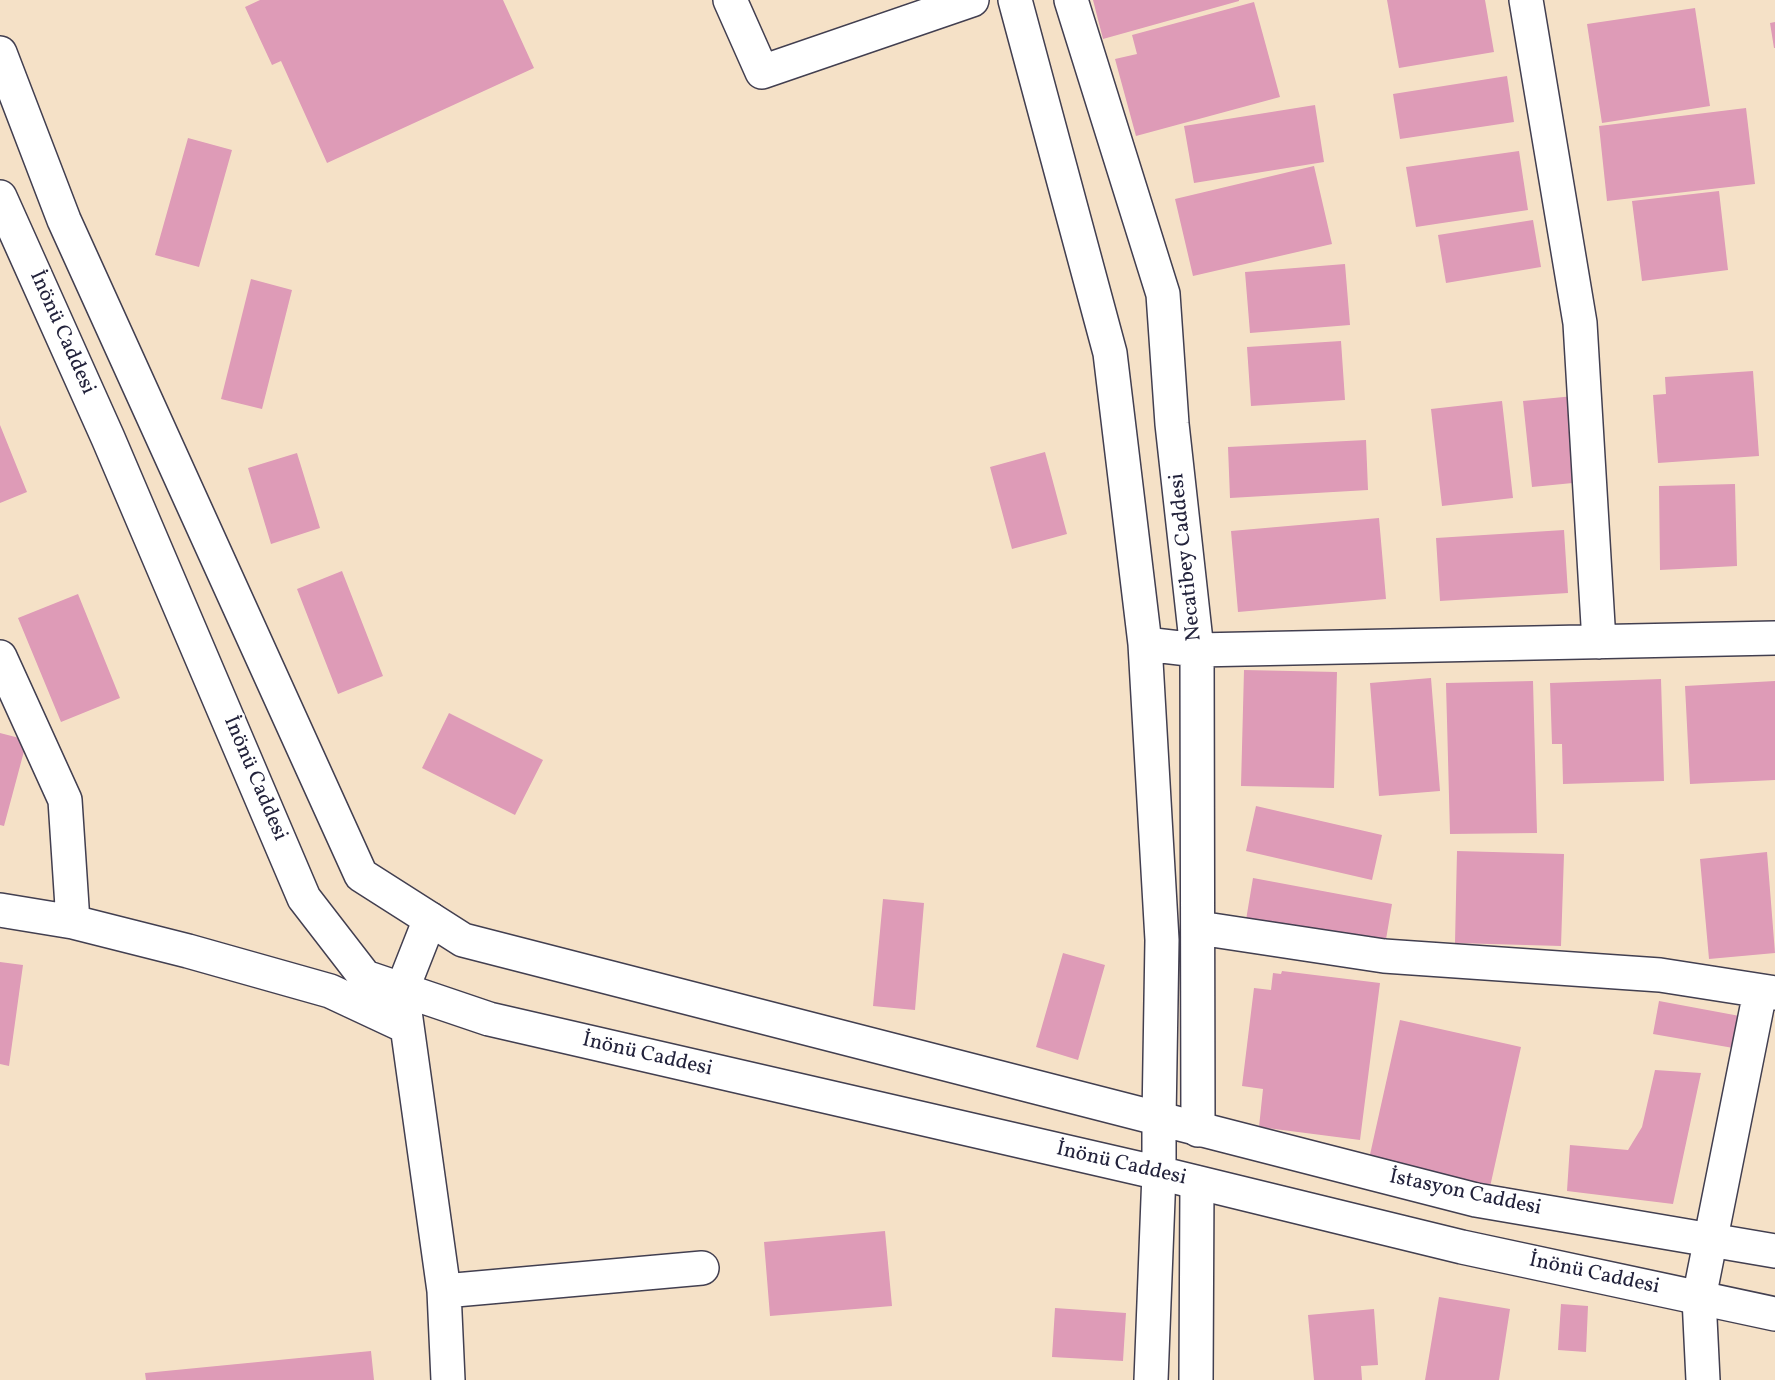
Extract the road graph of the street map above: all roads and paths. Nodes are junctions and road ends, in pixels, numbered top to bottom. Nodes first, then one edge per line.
1 (730, 0) edge
2 (972, 0) edge
3 (1015, 0) edge
4 (1071, 0) edge
5 (1526, 0) edge
6 (0, 53) edge
7 (0, 197) edge
8 (1775, 638) edge
9 (1599, 642) junction
10 (1145, 644) junction
11 (1197, 650) junction
12 (0, 657) edge
13 (0, 910) edge
14 (430, 919) junction
15 (74, 922) junction
16 (1198, 928) junction
17 (402, 990) junction
18 (1768, 993) edge
19 (407, 1027) junction
20 (1159, 1119) junction
21 (1197, 1130) junction
22 (1159, 1173) junction
23 (1197, 1183) junction
24 (1710, 1242) junction
25 (1775, 1251) edge
26 (702, 1268) dead end
27 (444, 1291) junction
28 (1700, 1298) junction
29 (1775, 1314) edge
30 (448, 1380) edge
31 (1151, 1380) edge
32 (1196, 1380) edge
33 (1703, 1380) edge

1 - 2 street
3 - 10 street
4 - 11 street, Necatibey Caddesi
5 - 9 street
6 - 14 street
7 - 17 street, İnönü Caddesi
8 - 9 street
9 - 11 street
10 - 11 street
10 - 20 street
11 - 16 street, Necatibey Caddesi
12 - 15 street
13 - 15 street
14 - 17 street
14 - 20 street
15 - 19 street
16 - 18 street
16 - 21 street, Necatibey Caddesi
17 - 19 street
17 - 22 street, İnönü Caddesi
18 - 24 street
19 - 27 street
20 - 21 street, İstasyon Caddesi
20 - 22 street
21 - 23 street, Necatibey Caddesi
21 - 24 street, İstasyon Caddesi
22 - 23 street, İnönü Caddesi
22 - 31 street
23 - 28 street, İnönü Caddesi
23 - 32 street, Necatibey Caddesi
24 - 25 street, İstasyon Caddesi
24 - 28 street
26 - 27 street
27 - 30 street
28 - 29 street, İnönü Caddesi
28 - 33 street

